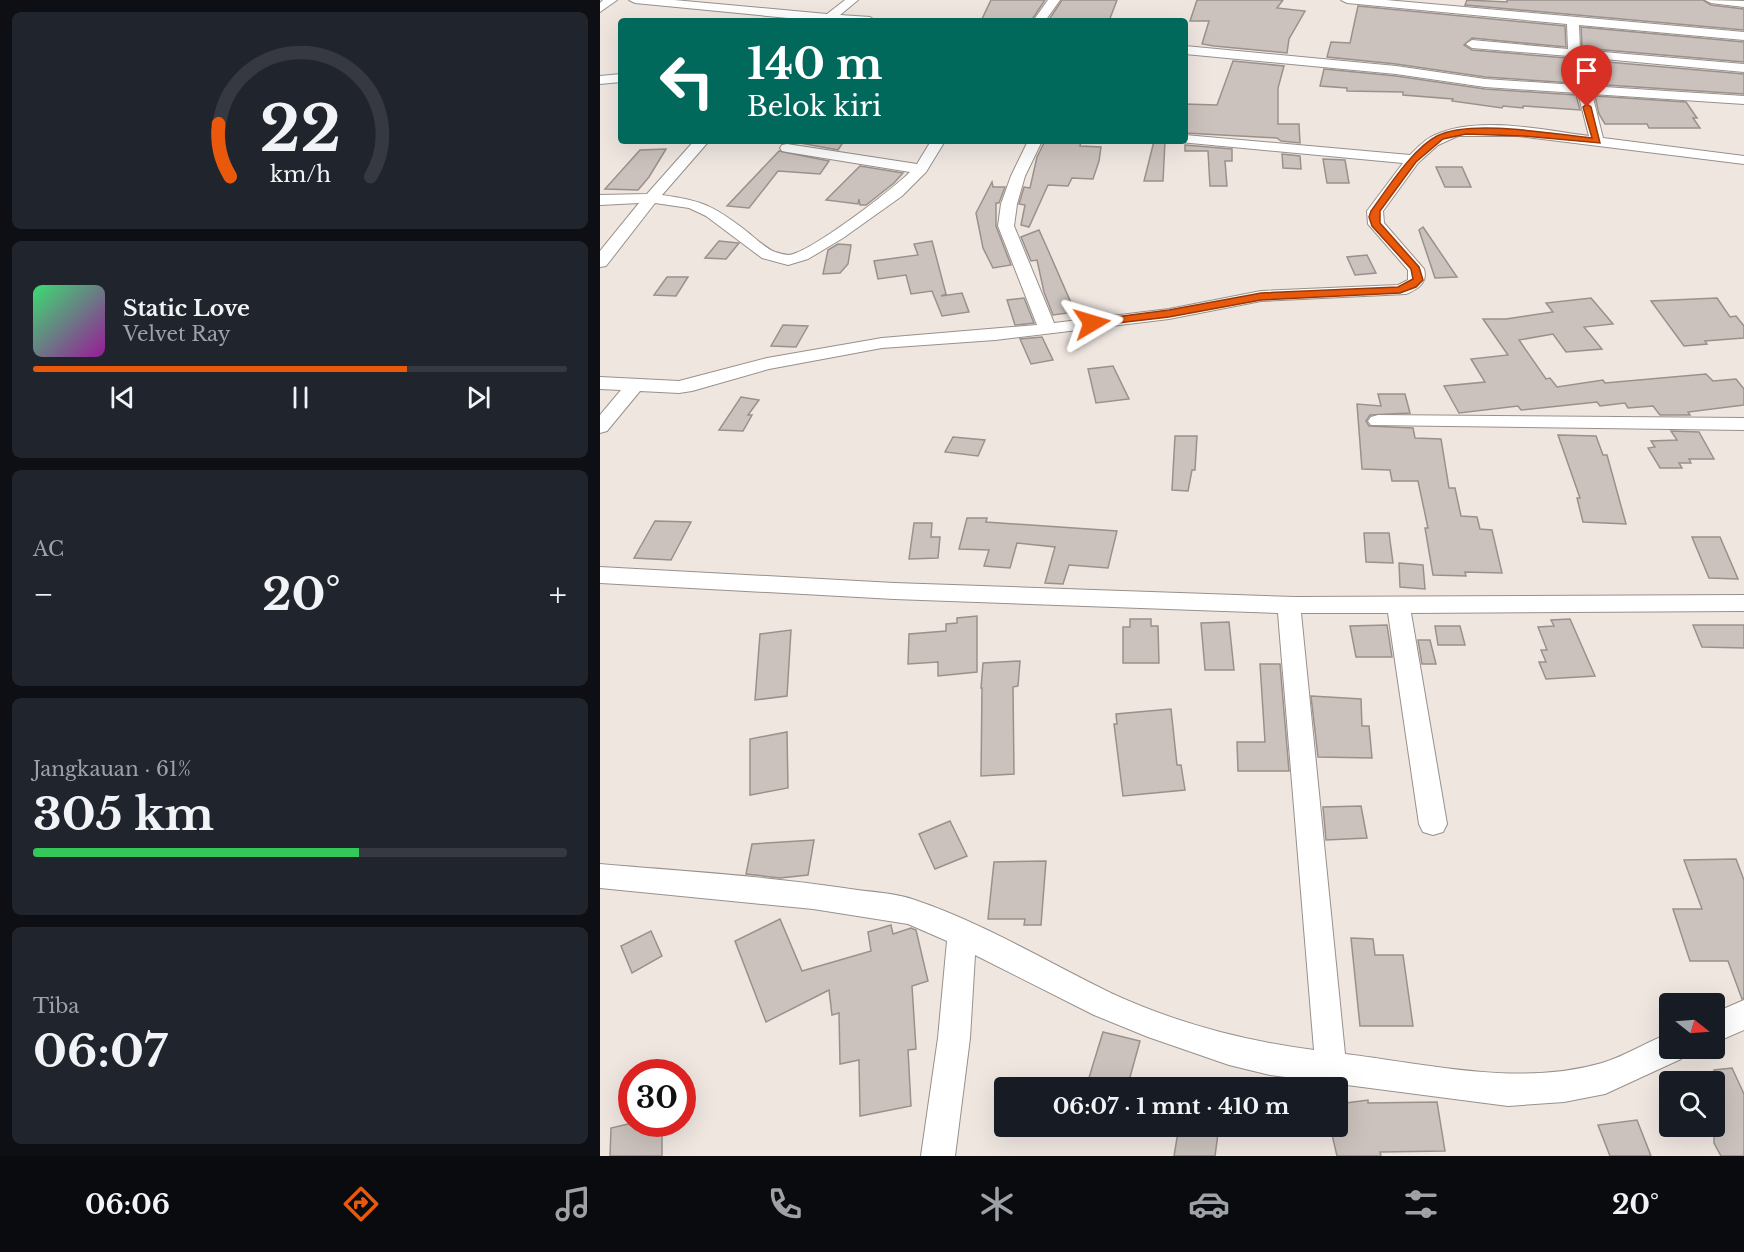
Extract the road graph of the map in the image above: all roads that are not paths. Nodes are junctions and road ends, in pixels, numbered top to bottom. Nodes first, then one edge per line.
1 (611, 0) edge
2 (635, 0) edge
3 (852, 0) edge
4 (1054, 0) edge
5 (1347, 0) edge
6 (1711, 0) edge
7 (1744, 4) edge
8 (600, 8) edge
9 (817, 18) edge
10 (828, 18) edge
11 (1041, 18) edge
12 (1573, 20) junction
13 (1744, 36) edge
14 (1472, 44) dead end
15 (1188, 50) edge
16 (1574, 52) junction
17 (1744, 68) edge
18 (618, 78) edge
19 (600, 80) edge
20 (1582, 89) junction
21 (1744, 100) edge
22 (1188, 139) edge
23 (1597, 141) junction
24 (699, 144) edge
25 (936, 144) edge
26 (1034, 144) edge
27 (787, 148) dead end
28 (1413, 160) junction
29 (1744, 160) edge
30 (921, 170) junction
31 (651, 198) junction
32 (600, 200) edge
33 (600, 262) edge
34 (1047, 329) junction
35 (600, 383) edge
36 (636, 384) junction
37 (1378, 422) dead end
38 (1744, 424) edge
39 (600, 428) edge
40 (600, 575) edge
41 (1744, 603) edge
42 (1289, 605) junction
43 (1398, 605) junction
44 (1434, 824) dead end
45 (600, 876) edge
46 (962, 935) junction
47 (1744, 1015) edge
48 (1725, 1023) edge
49 (1659, 1053) edge
50 (1331, 1068) junction
51 (938, 1156) edge

1 - 8 street
2 - 9 street
3 - 10 street
4 - 11 street
5 - 12 street
6 - 7 street
12 - 13 street
12 - 16 street
14 - 16 street
15 - 20 street
16 - 17 street
16 - 20 street
18 - 19 street
20 - 21 street
20 - 23 street
22 - 28 street
23 - 28 street
23 - 29 street
24 - 31 street
25 - 30 street
26 - 34 street
27 - 30 street
28 - 34 street
30 - 31 street
31 - 32 street
31 - 33 street
34 - 36 street
35 - 36 street
36 - 39 street
37 - 38 street
40 - 42 street
41 - 43 street
42 - 43 street
42 - 50 street
43 - 44 street
45 - 46 street
46 - 50 street
46 - 51 street
47 - 48 street
49 - 50 street

